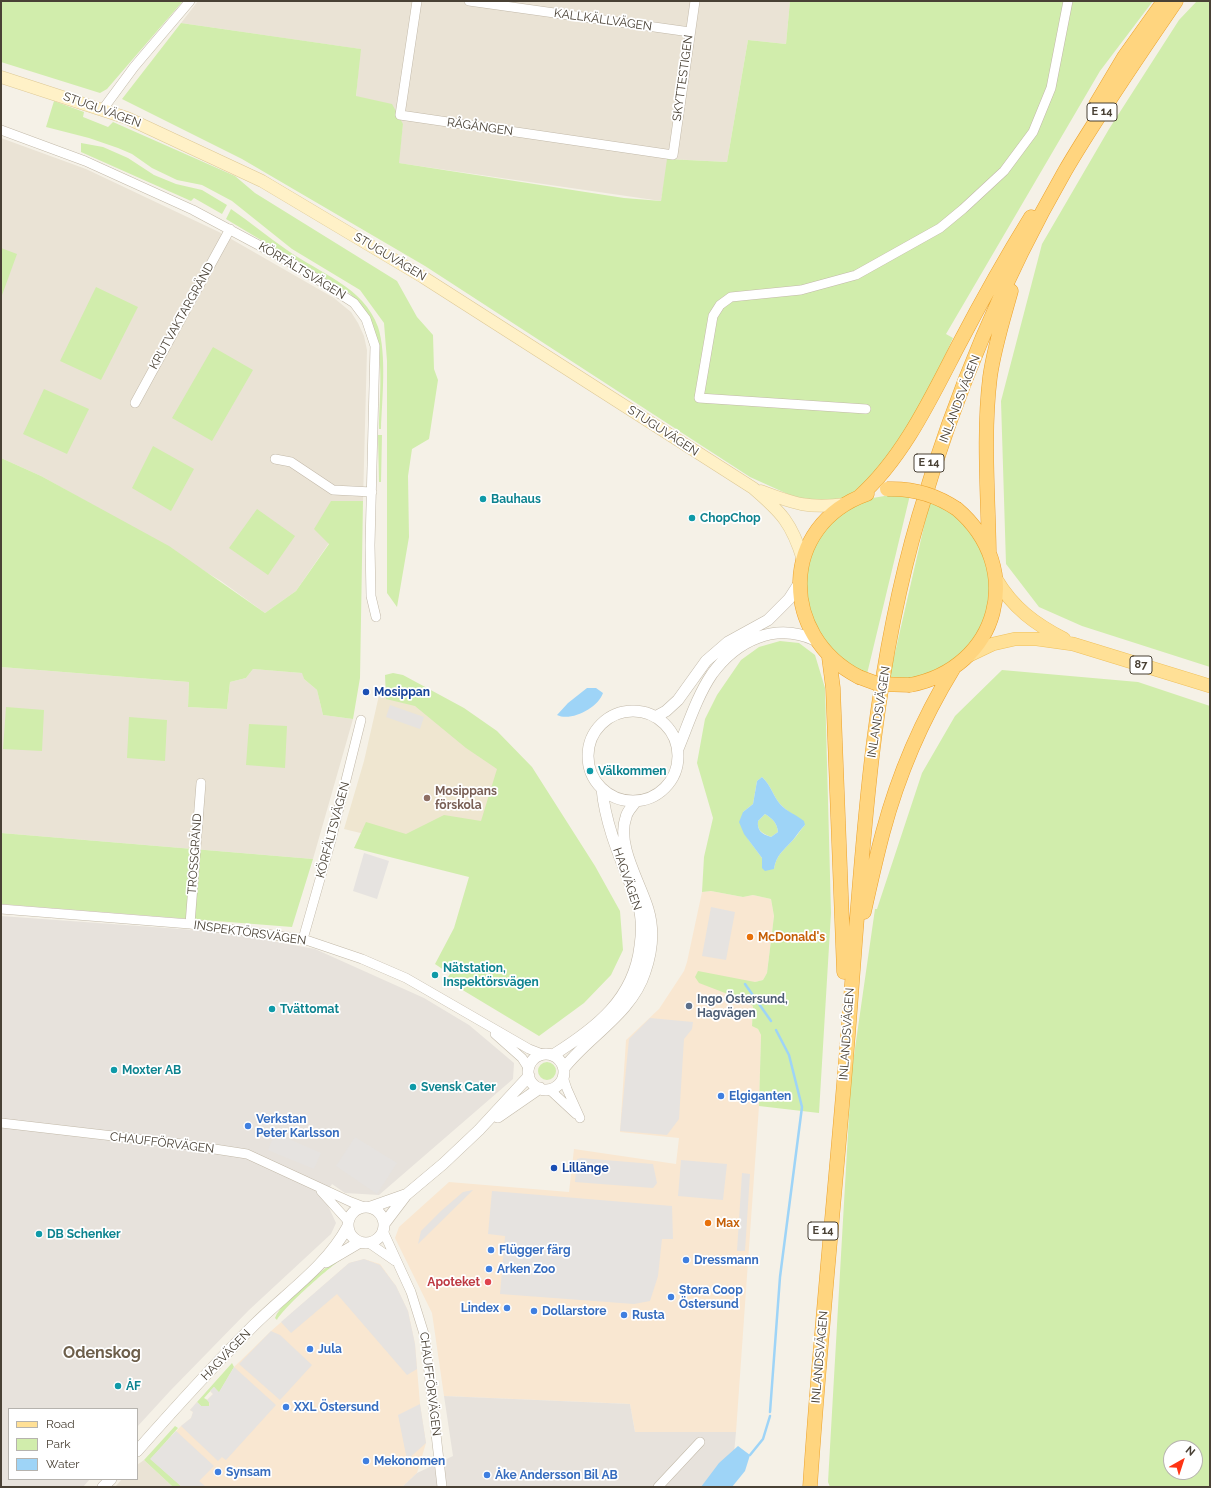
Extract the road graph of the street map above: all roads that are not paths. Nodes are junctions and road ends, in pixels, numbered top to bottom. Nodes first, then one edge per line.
1 (190, 1) edge
2 (417, 1) edge
3 (469, 1) edge
4 (695, 1) edge
5 (1068, 1) edge
6 (1164, 1) edge
7 (1176, 1) edge
8 (690, 32) junction
9 (1, 77) edge
10 (103, 109) junction
11 (1, 130) edge
12 (673, 154) joint
13 (1038, 204) junction
14 (1035, 227) junction
15 (230, 229) junction
16 (135, 403) dead end
17 (866, 409) dead end
18 (275, 459) dead end
19 (753, 488) junction
20 (372, 492) junction
21 (859, 497) junction
22 (846, 504) junction
23 (989, 551) junction
24 (803, 560) junction
25 (996, 579) junction
26 (800, 582) junction
27 (376, 617) dead end
28 (815, 640) junction
29 (1073, 644) junction
30 (970, 655) junction
31 (829, 657) junction
32 (952, 669) junction
33 (1210, 686) edge
34 (655, 717) junction
35 (360, 720) dead end
36 (678, 749) junction
37 (201, 783) dead end
38 (602, 789) junction
39 (636, 802) junction
40 (1, 910) edge
41 (190, 924) junction
42 (303, 939) junction
43 (844, 975) junction
44 (850, 989) junction
45 (481, 1021) junction
46 (547, 1055) junction
47 (529, 1073) junction
48 (564, 1073) junction
49 (544, 1089) junction
50 (1, 1124) edge
51 (479, 1130) junction
52 (316, 1186) junction
53 (406, 1195) junction
54 (368, 1207) junction
55 (348, 1223) junction
56 (383, 1228) junction
57 (364, 1243) junction
58 (396, 1262) junction
59 (320, 1265) junction
60 (700, 1442) dead end
61 (138, 1449) edge
62 (442, 1487) edge
63 (658, 1487) edge
64 (802, 1487) edge
65 (810, 1487) edge

1 - 10 street
2 - 12 street, RÅGÅNGEN
3 - 8 street, KALLKÄLLVÄGEN
4 - 8 street, SKYTTESTIGEN
5 - 17 street
6 - 13 highway, INLANDSVÄGEN / E 14
7 - 14 highway, INLANDSVÄGEN / E 14
8 - 12 street, SKYTTESTIGEN
9 - 10 main road, STUGUVÄGEN
10 - 19 main road, STUGUVÄGEN
11 - 15 street, KÖRFÄLTSVÄGEN
13 - 21 highway
13 - 43 highway, INLANDSVÄGEN / E 14
14 - 23 highway
14 - 44 highway, INLANDSVÄGEN / E 14
15 - 16 street, KRUTVAKTARGRÄND
15 - 20 street, KÖRFÄLTSVÄGEN
18 - 20 street
19 - 22 main road, STUGUVÄGEN
19 - 24 main road, STUGUVÄGEN
20 - 27 street, KÖRFÄLTSVÄGEN
21 - 22 highway
21 - 23 highway, bridge
22 - 24 highway
23 - 25 highway
24 - 26 highway
25 - 29 main road
25 - 30 highway
26 - 28 highway
26 - 34 street
28 - 31 highway
28 - 36 street
29 - 30 main road
29 - 33 main road, 87
30 - 32 highway
31 - 32 highway, bridge
31 - 43 highway
32 - 44 highway
34 - 36 street
34 - 38 street
35 - 42 street, KÖRFÄLTSVÄGEN
36 - 39 street
37 - 41 street, TROSSGRÄND
38 - 39 street
38 - 46 street, HAGVÄGEN
39 - 48 street, HAGVÄGEN
40 - 41 street, INSPEKTÖRSVÄGEN
41 - 42 street, INSPEKTÖRSVÄGEN
42 - 45 street, INSPEKTÖRSVÄGEN
43 - 64 highway, INLANDSVÄGEN / E 14
44 - 65 highway, INLANDSVÄGEN / E 14
45 - 46 street, INSPEKTÖRSVÄGEN
45 - 47 street, INSPEKTÖRSVÄGEN
46 - 47 street
46 - 48 street
47 - 49 street
47 - 51 street
48 - 49 street
48 - 49 street
49 - 51 street
50 - 52 street, CHAUFFÖRVÄGEN
51 - 53 street
52 - 54 street, CHAUFFÖRVÄGEN
52 - 55 street, CHAUFFÖRVÄGEN
53 - 54 street
53 - 56 street
54 - 55 street
54 - 56 street
55 - 57 street
55 - 59 street, HAGVÄGEN
56 - 57 street
56 - 58 street, CHAUFFÖRVÄGEN
57 - 58 street, CHAUFFÖRVÄGEN
57 - 59 street, HAGVÄGEN
58 - 62 street, CHAUFFÖRVÄGEN
59 - 61 street, HAGVÄGEN
60 - 63 street

